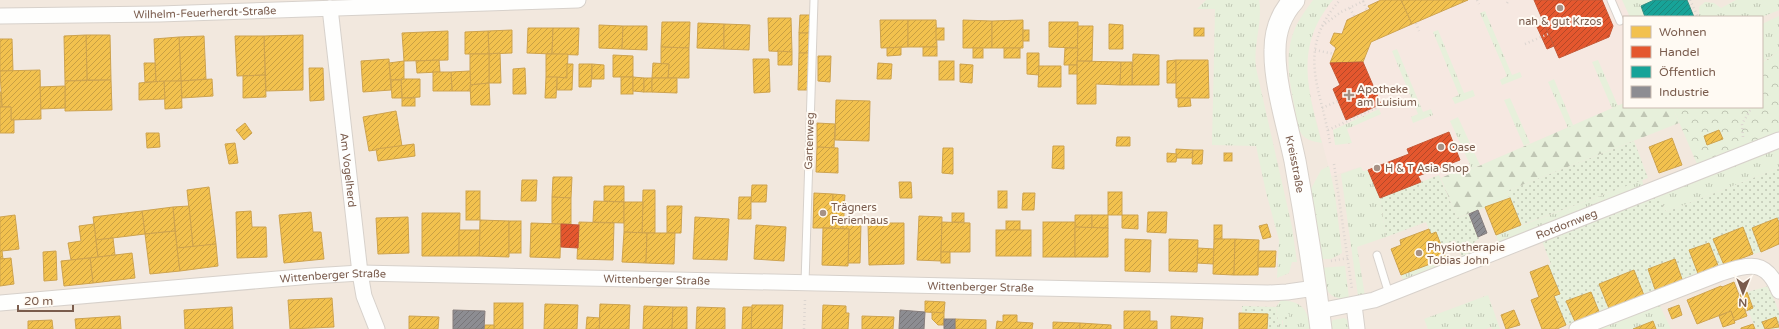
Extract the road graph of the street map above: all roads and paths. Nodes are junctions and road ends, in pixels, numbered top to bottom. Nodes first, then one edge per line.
1 (578, 0) edge
2 (814, 0) edge
3 (1340, 0) edge
4 (1477, 0) edge
5 (1611, 0) edge
6 (1690, 0) edge
7 (1291, 1) edge
8 (1364, 1) edge
9 (1479, 4) dead end
10 (330, 8) junction
11 (1350, 8) junction
12 (1366, 11) dead end
13 (0, 16) edge
14 (1354, 16) dead end
15 (1698, 16) edge
16 (1620, 21) dead end
17 (1416, 23) dead end
18 (1321, 26) junction
19 (1419, 31) dead end
20 (1548, 34) dead end
21 (1525, 44) dead end
22 (1315, 50) junction
23 (1334, 54) dead end
24 (1338, 101) dead end
25 (1391, 101) dead end
26 (1322, 108) junction
27 (1751, 108) edge
28 (1328, 130) junction
29 (1779, 140) edge
30 (1330, 143) dead end
31 (1750, 152) junction
32 (1334, 164) dead end
33 (1377, 255) dead end
34 (1348, 258) junction
35 (1328, 262) dead end
36 (360, 273) junction
37 (805, 288) junction
38 (1315, 288) junction
39 (1352, 289) dead end
40 (1779, 291) edge
41 (1389, 294) junction
42 (0, 303) edge
43 (1354, 305) junction
44 (1320, 320) edge
45 (377, 329) edge
46 (804, 329) edge
47 (1357, 329) edge
48 (1577, 329) edge

1 - 10 street, Wilhelm-Feuerherdt-Straße
2 - 37 lane, Gartenweg
3 - 18 path
4 - 9 path
5 - 16 lane
6 - 15 path
7 - 38 main road, Kreisstraße
8 - 11 path
8 - 12 path
10 - 13 street, Wilhelm-Feuerherdt-Straße
10 - 36 street, Am Vogelherd
11 - 14 path
11 - 18 path
17 - 19 path
18 - 22 path
20 - 21 path
22 - 23 path
22 - 26 path
24 - 26 path
25 - 28 path
26 - 28 path
27 - 31 path
28 - 30 path
29 - 31 street, Rotdornweg
31 - 41 street, Rotdornweg
32 - 34 path
33 - 41 lane
34 - 35 path
34 - 39 path
36 - 37 street, Wittenberger Straße
36 - 42 street, Wittenberger Straße
36 - 45 street, Am Vogelherd
37 - 38 street, Wittenberger Straße
37 - 46 path
38 - 44 main road, Kreisstraße
40 - 48 street
41 - 43 street, Rotdornweg
43 - 44 street, Rotdornweg
43 - 47 street

